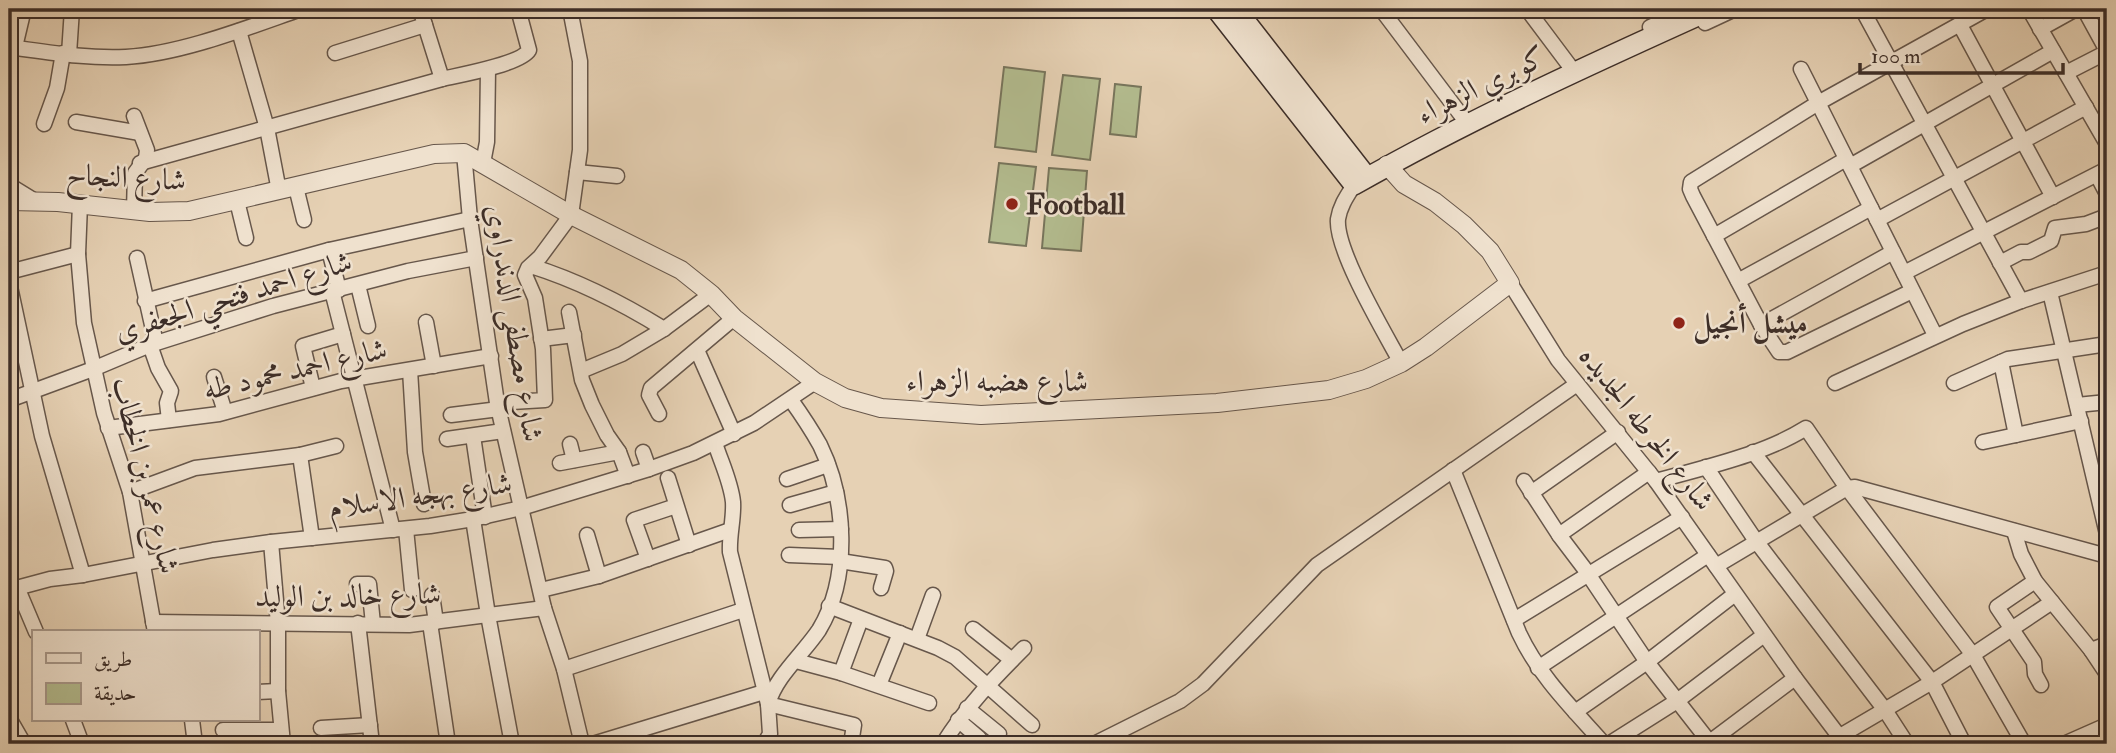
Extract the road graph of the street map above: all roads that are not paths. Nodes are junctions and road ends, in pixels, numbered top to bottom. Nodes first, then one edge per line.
1 (24, 9) edge
2 (72, 9) edge
3 (301, 9) edge
4 (420, 9) edge
5 (518, 9) edge
6 (570, 9) edge
7 (1216, 9) edge
8 (1236, 9) edge
9 (1381, 9) edge
10 (1527, 9) edge
11 (1689, 9) edge
12 (1713, 9) edge
13 (1735, 9) edge
14 (1862, 9) edge
15 (1987, 9) edge
16 (2029, 9) edge
17 (2076, 9) edge
18 (2084, 9) edge
19 (425, 24) junction
20 (1960, 25) junction
21 (2040, 29) junction
22 (239, 31) junction
23 (12, 47) edge
24 (2053, 51) junction
25 (2107, 52) edge
26 (335, 53) dead end
27 (66, 54) junction
28 (1891, 62) junction
29 (1569, 65) junction
30 (488, 69) junction
31 (1801, 69) dead end
32 (2066, 73) junction
33 (442, 79) junction
34 (1992, 85) junction
35 (1818, 103) junction
36 (2086, 107) junction
37 (134, 116) dead end
38 (1465, 120) junction
39 (2101, 120) edge
40 (76, 122) dead end
41 (1925, 123) junction
42 (44, 124) dead end
43 (267, 128) junction
44 (140, 133) junction
45 (2022, 141) junction
46 (2107, 144) edge
47 (464, 153) junction
48 (1848, 162) junction
49 (140, 163) junction
50 (483, 163) junction
51 (1387, 164) junction
52 (577, 172) junction
53 (2102, 172) edge
54 (617, 177) dead end
55 (1954, 178) junction
56 (1360, 181) junction
57 (9, 185) edge
58 (288, 189) junction
59 (2107, 194) edge
60 (2053, 197) junction
61 (9, 201) edge
62 (35, 201) junction
63 (237, 201) junction
64 (79, 204) junction
65 (134, 211) junction
66 (1874, 214) junction
67 (571, 215) junction
68 (2107, 216) edge
69 (470, 219) junction
70 (304, 220) dead end
71 (1984, 232) junction
72 (1714, 236) junction
73 (246, 238) dead end
74 (329, 250) junction
75 (1893, 252) junction
76 (78, 254) junction
77 (137, 258) dead end
78 (477, 258) junction
79 (2000, 262) junction
80 (531, 266) junction
81 (9, 272) edge
82 (1904, 273) junction
83 (2107, 273) edge
84 (1738, 281) junction
85 (9, 282) edge
86 (1510, 283) junction
87 (358, 285) junction
88 (335, 290) junction
89 (1912, 290) junction
90 (2050, 292) junction
91 (711, 294) junction
92 (145, 301) junction
93 (2021, 301) junction
94 (569, 312) dead end
95 (734, 318) junction
96 (426, 322) dead end
97 (1761, 325) junction
98 (368, 326) dead end
99 (664, 329) junction
100 (343, 334) junction
101 (574, 335) junction
102 (1935, 335) junction
103 (541, 339) junction
104 (153, 344) junction
105 (2107, 344) edge
106 (697, 350) junction
107 (2063, 350) junction
108 (491, 356) junction
109 (2001, 362) junction
110 (1401, 363) junction
111 (435, 366) junction
112 (93, 369) junction
113 (410, 370) junction
114 (581, 371) junction
115 (214, 377) dead end
116 (354, 378) junction
117 (816, 382) junction
118 (1835, 383) dead end
119 (1954, 383) dead end
120 (1577, 384) junction
121 (313, 388) junction
122 (32, 391) junction
123 (9, 400) edge
124 (791, 400) junction
125 (2107, 402) edge
126 (2077, 405) junction
127 (498, 406) junction
128 (225, 412) junction
129 (659, 414) dead end
130 (452, 415) dead end
131 (169, 420) junction
132 (2081, 421) junction
133 (108, 428) junction
134 (503, 431) junction
135 (1618, 432) junction
136 (734, 434) junction
137 (2016, 435) junction
138 (473, 436) junction
139 (447, 439) dead end
140 (1983, 442) dead end
141 (715, 443) junction
142 (570, 444) dead end
143 (336, 446) dead end
144 (618, 452) junction
145 (643, 452) dead end
146 (1753, 452) junction
147 (300, 455) junction
148 (2107, 464) edge
149 (828, 465) junction
150 (2091, 466) junction
151 (1706, 467) junction
152 (649, 469) junction
153 (1453, 470) junction
154 (628, 476) junction
155 (1653, 477) junction
156 (668, 478) dead end
157 (787, 479) dead end
158 (1847, 488) junction
159 (130, 492) junction
160 (836, 492) junction
161 (424, 504) dead end
162 (790, 505) dead end
163 (676, 506) junction
164 (521, 508) junction
165 (1801, 514) junction
166 (1682, 517) junction
167 (479, 518) junction
168 (2106, 524) edge
169 (841, 529) junction
170 (400, 530) junction
171 (730, 530) junction
172 (799, 530) dead end
173 (2014, 531) junction
174 (587, 535) dead end
175 (1559, 535) junction
176 (312, 538) junction
177 (1756, 541) junction
178 (271, 542) junction
179 (689, 545) junction
180 (789, 555) dead end
181 (2107, 556) edge
182 (648, 559) junction
183 (840, 559) junction
184 (1712, 560) junction
185 (143, 562) junction
186 (83, 575) junction
187 (1588, 575) junction
188 (600, 576) junction
189 (2035, 581) junction
190 (357, 584) dead end
191 (881, 588) dead end
192 (13, 589) edge
193 (412, 590) dead end
194 (541, 590) junction
195 (1735, 594) junction
196 (432, 595) dead end
197 (933, 595) dead end
198 (2052, 602) junction
199 (829, 606) junction
200 (544, 608) junction
201 (743, 610) junction
202 (488, 615) junction
203 (1616, 616) junction
204 (862, 619) junction
205 (1514, 620) junction
206 (433, 622) junction
207 (278, 624) junction
208 (366, 624) junction
209 (154, 627) edge
210 (192, 628) edge
211 (2011, 628) junction
212 (973, 629) dead end
213 (35, 630) edge
214 (900, 633) junction
215 (1764, 635) junction
216 (916, 639) junction
217 (2107, 644) edge
218 (1024, 648) dead end
219 (2091, 650) junction
220 (1973, 655) junction
221 (1012, 660) junction
222 (796, 661) junction
223 (1647, 662) junction
224 (1538, 668) junction
225 (564, 669) junction
226 (841, 673) junction
227 (2107, 674) edge
228 (1795, 678) junction
229 (1932, 682) junction
230 (878, 685) junction
231 (987, 685) junction
232 (2041, 685) dead end
233 (278, 691) junction
234 (259, 692) edge
235 (766, 698) junction
236 (1677, 701) junction
237 (929, 703) dead end
238 (967, 708) junction
239 (1885, 710) junction
240 (1575, 712) junction
241 (9, 718) edge
242 (958, 720) junction
243 (74, 722) edge
244 (192, 722) edge
245 (370, 725) junction
246 (1032, 725) dead end
247 (2107, 725) edge
248 (321, 728) dead end
249 (223, 730) dead end
250 (999, 734) dead end
251 (282, 737) edge
252 (979, 738) dead end
253 (624, 740) edge
254 (1842, 740) edge
255 (24, 744) edge
256 (82, 744) edge
257 (195, 744) edge
258 (372, 744) edge
259 (448, 744) edge
260 (512, 744) edge
261 (582, 744) edge
262 (593, 744) edge
263 (764, 744) edge
264 (851, 744) edge
265 (943, 744) edge
266 (1094, 744) edge
267 (1606, 744) edge
268 (1709, 744) edge
269 (1907, 744) edge
270 (1964, 744) edge
271 (2024, 744) edge
272 (2064, 744) edge

1 - 23 street
2 - 27 street
3 - 22 street
4 - 19 street
5 - 30 street
6 - 52 street
7 - 56 main road
8 - 56 main road
9 - 38 street
10 - 29 street
11 - 29 street
12 - 38 main road, كوبري الزهراء
13 - 38 street
14 - 28 street
15 - 20 street
16 - 21 street
17 - 21 street
18 - 25 street
19 - 26 street
19 - 33 street
20 - 28 street
20 - 34 street
21 - 24 street
22 - 27 street
22 - 43 street
23 - 27 street
24 - 32 street
24 - 34 street
25 - 32 street
27 - 42 street
28 - 35 street
28 - 41 street
29 - 38 street
30 - 33 street
30 - 50 street
31 - 35 street
32 - 36 street
33 - 43 street
34 - 41 street
34 - 45 street
35 - 48 street
35 - 72 street
36 - 39 street
36 - 45 street
37 - 44 street
38 - 51 main road, كوبري الزهراء
39 - 46 street
40 - 44 street
41 - 48 street
41 - 55 street
43 - 49 street
43 - 58 street
44 - 49 street
45 - 55 street
45 - 60 street
47 - 50 street, شارع هضبه الزهراء
47 - 58 street
47 - 69 street, شارع مصطفى الدندراوي
48 - 66 street
48 - 72 street
49 - 65 street
50 - 67 street, شارع هضبه الزهراء
51 - 56 main road, كوبري الزهراء
51 - 86 street, شارع الخرطه الجديده
52 - 54 street
52 - 67 street
53 - 59 street
53 - 60 street
55 - 66 street
55 - 71 street
56 - 110 street
57 - 62 street
58 - 63 street, شارع النجاح
58 - 70 street
60 - 71 street
61 - 62 street, شارع النجاح
62 - 64 street, شارع النجاح
63 - 65 street, شارع النجاح
63 - 73 street
64 - 65 street, شارع النجاح
64 - 76 street, شارع عمر بن الخطاب
66 - 75 street
66 - 84 street
67 - 80 street
67 - 91 street, شارع هضبه الزهراء
68 - 79 street
69 - 74 street
69 - 78 street, شارع مصطفى الدندراوي
71 - 79 street
71 - 82 street
72 - 84 street
74 - 88 street
74 - 92 street
75 - 82 street
75 - 97 street
76 - 81 street
76 - 112 street, شارع عمر بن الخطاب
77 - 92 street
78 - 87 street, شارع احمد فتحي الجعفري
78 - 108 street, شارع مصطفى الدندراوي
79 - 93 street
80 - 99 street
80 - 103 street
82 - 89 street
83 - 90 street
84 - 97 street
85 - 122 street
86 - 110 street, شارع هضبه الزهراء
86 - 120 street, شارع الخرطه الجديده
87 - 88 street, شارع احمد فتحي الجعفري
87 - 98 street
88 - 100 street
88 - 104 street, شارع احمد فتحي الجعفري
89 - 97 street
89 - 102 street
90 - 93 street
90 - 107 street
91 - 95 street, شارع هضبه الزهراء
91 - 99 street
92 - 104 street
93 - 102 street
94 - 101 street
95 - 106 street
95 - 117 street, شارع هضبه الزهراء
96 - 111 street
99 - 114 street
100 - 116 street
100 - 121 street
101 - 103 street
101 - 114 street
102 - 118 street
103 - 127 street
104 - 112 street, شارع احمد فتحي الجعفري
104 - 131 street
105 - 107 street
106 - 129 street
106 - 136 street
107 - 109 street
107 - 126 street
108 - 111 street, شارع احمد محمود طه
108 - 127 street, شارع مصطفى الدندراوي
109 - 119 street
109 - 137 street
110 - 117 street, شارع هضبه الزهراء
111 - 113 street, شارع احمد محمود طه
112 - 122 street, شارع احمد فتحي الجعفري
112 - 133 street, شارع عمر بن الخطاب
113 - 116 street, شارع احمد محمود طه
113 - 161 street
114 - 144 street
115 - 128 street
116 - 121 street, شارع احمد محمود طه
116 - 170 street
117 - 124 street, شارع بهجه الاسلام
120 - 135 street, شارع الخرطه الجديده
120 - 153 street
121 - 128 street, شارع احمد محمود طه
122 - 123 street, شارع احمد فتحي الجعفري
122 - 186 street
124 - 136 street, شارع بهجه الاسلام
124 - 149 street
125 - 126 street
126 - 132 street
127 - 130 street
127 - 134 street, شارع مصطفى الدندراوي
128 - 131 street, شارع احمد محمود طه
131 - 133 street, شارع احمد محمود طه
132 - 137 street
132 - 150 street
133 - 159 street, شارع عمر بن الخطاب
134 - 138 street
134 - 164 street, شارع مصطفى الدندراوي
135 - 155 street, شارع الخرطه الجديده
135 - 175 street
136 - 141 street, شارع بهجه الاسلام
137 - 140 street
138 - 139 street
138 - 167 street
141 - 152 street, شارع بهجه الاسلام
141 - 171 street
142 - 144 street
143 - 147 street
144 - 154 street
145 - 152 street
146 - 151 street
146 - 158 street
146 - 165 street
147 - 159 street
147 - 176 street
148 - 150 street
149 - 157 street
149 - 160 street
150 - 168 street
151 - 155 street
151 - 177 street
152 - 154 street, شارع بهجه الاسلام
153 - 205 street
153 - 266 street
154 - 164 street, شارع بهجه الاسلام
155 - 166 street, شارع الخرطه الجديده
155 - 175 street
156 - 163 street
158 - 165 street
158 - 173 street
158 - 220 street
159 - 185 street, شارع عمر بن الخطاب
160 - 162 street
160 - 169 street
163 - 179 street
163 - 182 street
164 - 167 street, شارع بهجه الاسلام
164 - 194 street, شارع مصطفى الدندراوي
165 - 177 street
165 - 229 street
166 - 184 street, شارع الخرطه الجديده
166 - 187 street
167 - 170 street, شارع بهجه الاسلام
167 - 202 street
169 - 172 street
169 - 183 street
170 - 176 street, شارع بهجه الاسلام
170 - 193 street
171 - 179 street
171 - 201 street
173 - 181 street
173 - 189 street
174 - 188 street
175 - 187 street
176 - 178 street, شارع بهجه الاسلام
177 - 184 street
177 - 239 street
178 - 185 street, شارع بهجه الاسلام
178 - 207 street
179 - 182 street
180 - 183 street
182 - 188 street
183 - 191 street
183 - 199 street
184 - 195 street, شارع الخرطه الجديده
184 - 203 street
185 - 186 street, شارع بهجه الاسلام
185 - 209 street, شارع عمر بن الخطاب
186 - 192 street, شارع بهجه الاسلام
187 - 203 street
187 - 205 street
188 - 194 street
189 - 198 street
189 - 211 street
190 - 208 street
192 - 213 street
194 - 200 street, شارع مصطفى الدندراوي
195 - 215 street, شارع الخرطه الجديده
195 - 223 street
196 - 206 street
197 - 216 street
198 - 211 street
198 - 219 street
199 - 204 street
199 - 222 street
200 - 202 street, شارع خالد بن الوليد
200 - 225 street, شارع مصطفى الدندراوي
201 - 225 street
201 - 235 street
202 - 206 street, شارع خالد بن الوليد
202 - 260 street
203 - 223 street
203 - 224 street
204 - 214 street
204 - 226 street
205 - 224 street
206 - 208 street, شارع خالد بن الوليد
206 - 259 street
207 - 208 street, شارع خالد بن الوليد
207 - 210 street, شارع خالد بن الوليد
207 - 233 street
208 - 245 street
209 - 210 street, شارع خالد بن الوليد
211 - 220 street
211 - 232 street
212 - 221 street
214 - 216 street
214 - 230 street
215 - 228 street, شارع الخرطه الجديده
215 - 236 street
216 - 231 street
217 - 219 street
218 - 221 street
219 - 227 street
220 - 229 street
220 - 271 street
221 - 231 street
222 - 226 street
222 - 235 street
223 - 236 street
223 - 240 street
224 - 240 street
225 - 261 street, شارع مصطفى الدندراوي
226 - 230 street
228 - 254 street, شارع الخرطه الجديده
228 - 268 street
229 - 239 street
229 - 270 street
230 - 237 street
231 - 238 street
231 - 246 street
233 - 234 street
233 - 251 street
235 - 253 street
235 - 263 street
235 - 264 street
236 - 267 street
236 - 268 street
238 - 242 street
238 - 250 street
239 - 254 street
239 - 269 street
240 - 267 street
241 - 255 street
242 - 252 street
242 - 265 street
243 - 256 street
244 - 257 street
245 - 248 street
245 - 258 street
247 - 272 street
249 - 251 street
253 - 262 street

